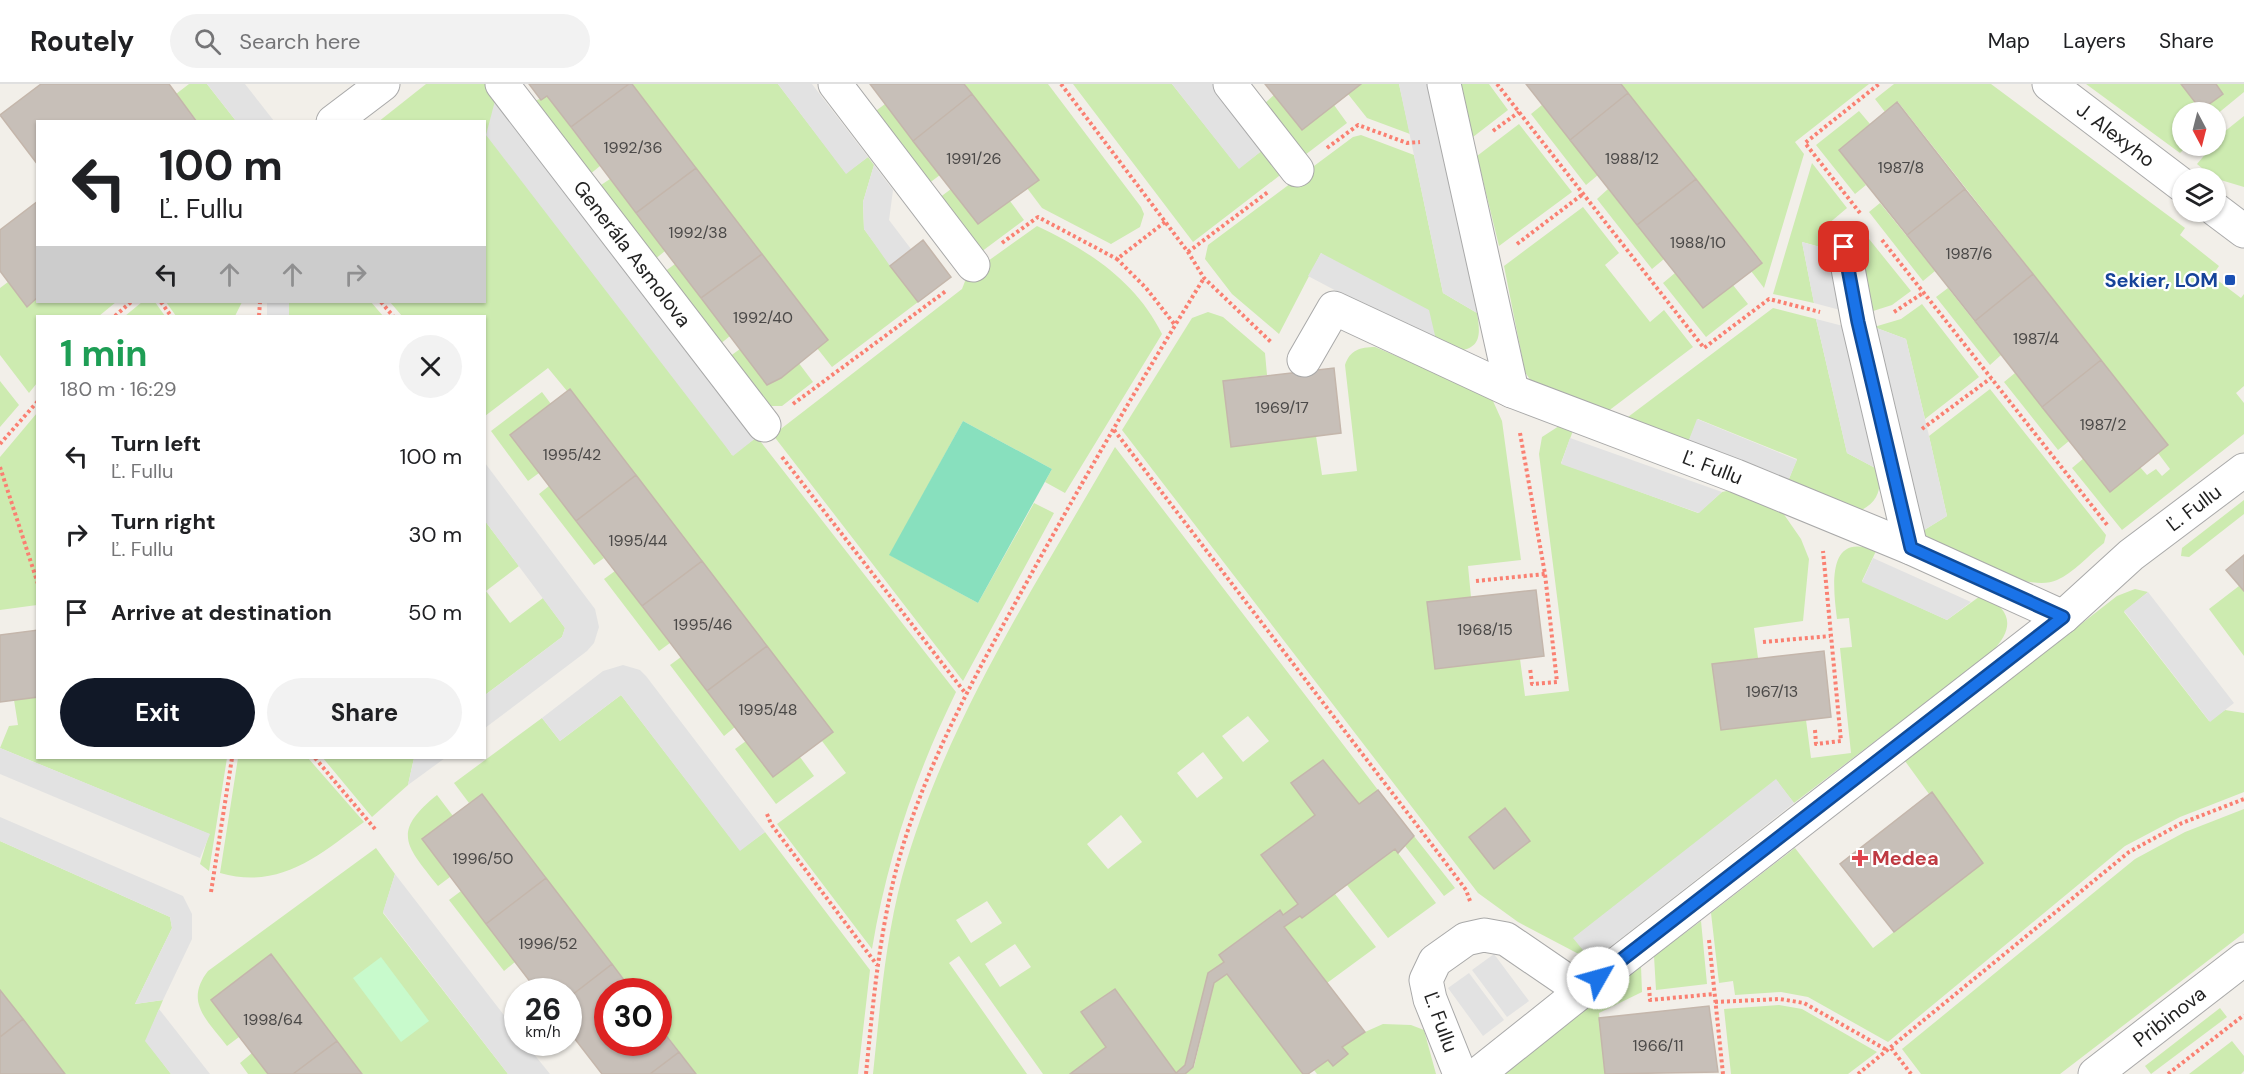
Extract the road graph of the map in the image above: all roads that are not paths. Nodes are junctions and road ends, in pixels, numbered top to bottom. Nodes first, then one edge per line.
1 (383, 84) edge
2 (502, 84) edge
3 (835, 84) edge
4 (1230, 84) edge
5 (1444, 84) edge
6 (2049, 84) edge
7 (336, 120) edge
8 (1297, 170) dead end
9 (2172, 177) edge
10 (2226, 218) edge
11 (2244, 231) edge
12 (1844, 247) dead end
13 (973, 265) road end
14 (1304, 360) road end
15 (1512, 390) junction
16 (764, 425) road end
17 (2244, 470) edge
18 (1911, 548) junction
19 (2063, 617) junction
20 (2244, 959) edge
21 (1582, 991) junction
22 (1460, 1074) edge
23 (1478, 1074) edge
24 (2095, 1074) edge

1 - 7 street
2 - 16 street, Generála Asmolova
3 - 13 street
4 - 8 street
5 - 15 street
6 - 9 street, J. Alexyho
10 - 11 street
12 - 18 street
14 - 15 street, Ľ. Fullu
15 - 18 street, Ľ. Fullu
17 - 19 street, Ľ. Fullu
18 - 19 street, Ľ. Fullu
19 - 21 street, Ľ. Fullu
20 - 24 street, Pribinova
21 - 22 street, Ľ. Fullu
21 - 23 street, Ľ. Fullu

